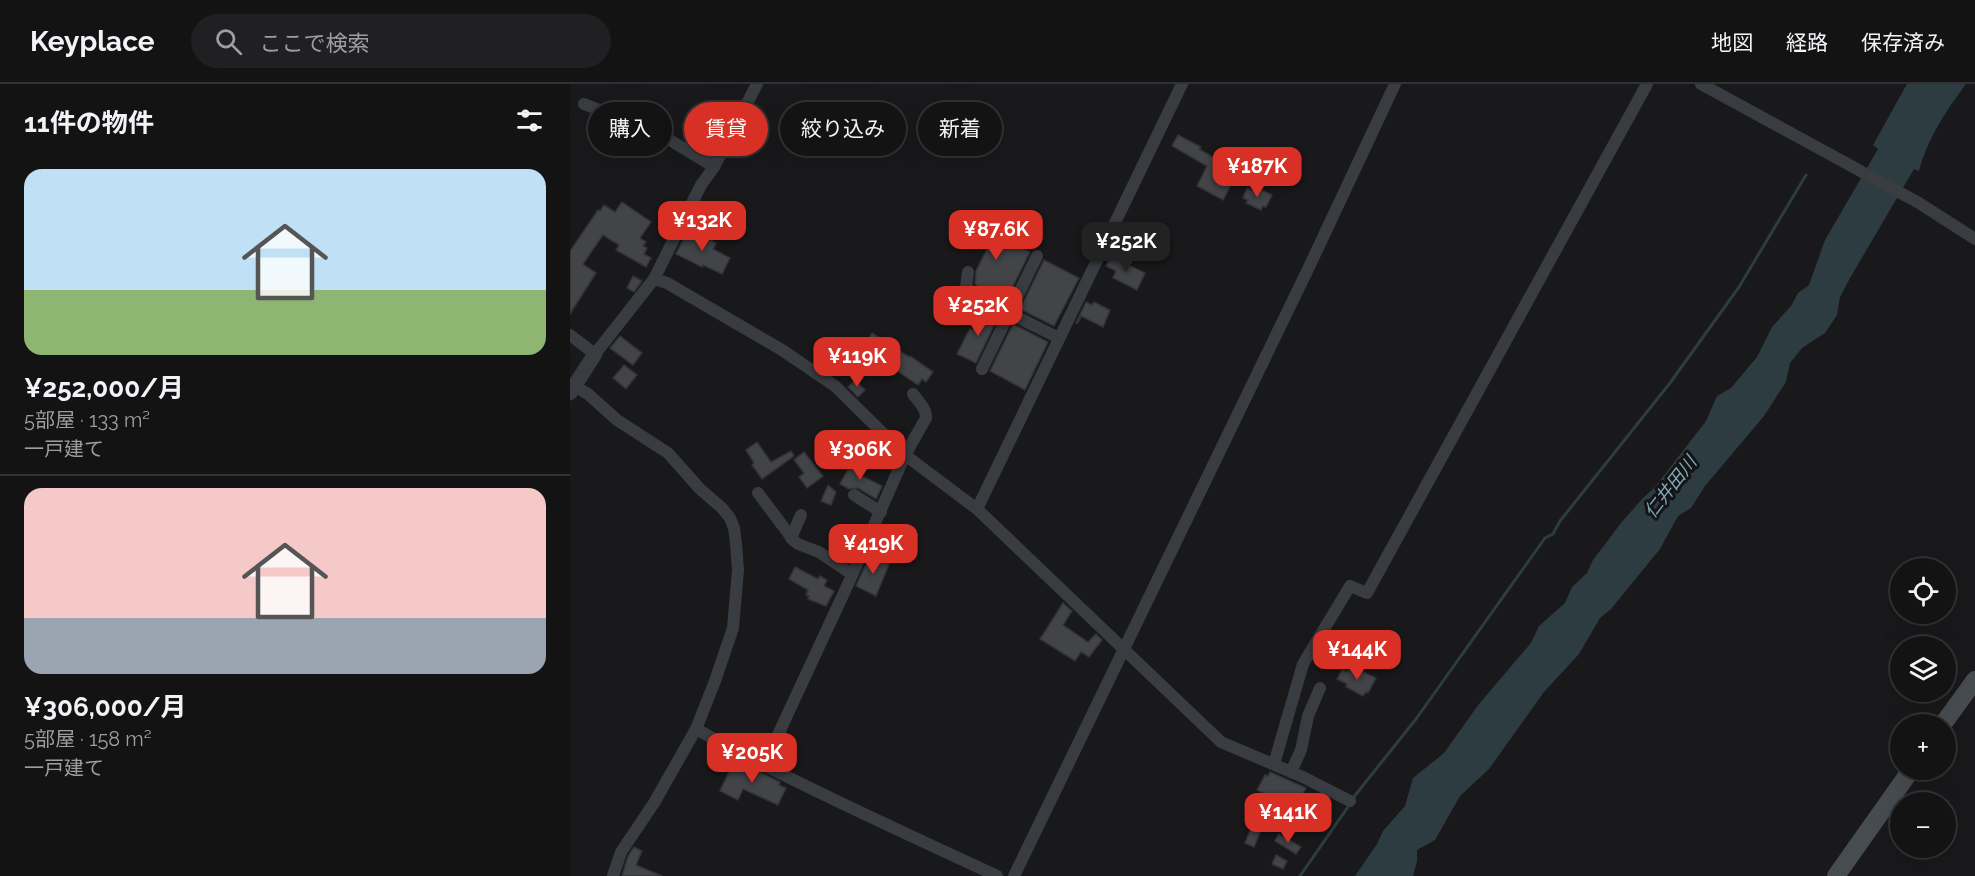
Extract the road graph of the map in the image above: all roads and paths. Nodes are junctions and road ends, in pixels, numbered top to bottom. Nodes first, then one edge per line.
1 (757, 84) edge
2 (1182, 84) edge
3 (1395, 84) edge
4 (1647, 84) edge
5 (1701, 84) edge
6 (1716, 87) edge
7 (584, 104) dead end
8 (714, 167) junction
9 (1972, 233) edge
10 (1037, 256) dead end
11 (968, 272) dead end
12 (654, 279) junction
13 (1008, 314) junction
14 (570, 335) edge
15 (1059, 338) junction
16 (595, 354) junction
17 (981, 369) dead end
18 (572, 389) edge
19 (913, 394) dead end
20 (905, 455) junction
21 (758, 493) dead end
22 (854, 495) dead end
23 (976, 509) junction
24 (881, 512) junction
25 (801, 515) dead end
26 (791, 538) junction
27 (852, 574) junction
28 (1125, 650) junction
29 (1975, 680) edge
30 (1320, 688) dead end
31 (1950, 714) edge
32 (696, 729) junction
33 (1274, 764) junction
34 (764, 765) junction
35 (1292, 772) junction
36 (1904, 780) edge
37 (1350, 801) dead end
38 (613, 876) edge
39 (997, 876) edge
40 (1014, 876) edge
41 (1836, 876) edge

1 - 8 street
2 - 15 street
3 - 28 street
4 - 33 street
5 - 6 street
6 - 9 street
7 - 8 street
8 - 12 street
10 - 13 street
11 - 13 street
12 - 16 street
12 - 20 street
13 - 15 street
13 - 17 street
14 - 16 street
15 - 23 street
16 - 18 street
18 - 32 street
19 - 20 street
20 - 23 street
20 - 24 street
21 - 26 street
22 - 24 street
23 - 28 street
24 - 27 street
25 - 26 street
26 - 27 street
27 - 34 street
28 - 33 street
28 - 40 street
29 - 31 main road
30 - 35 street
32 - 34 street
32 - 38 street
33 - 35 street
34 - 39 street
35 - 37 street
36 - 41 main road

